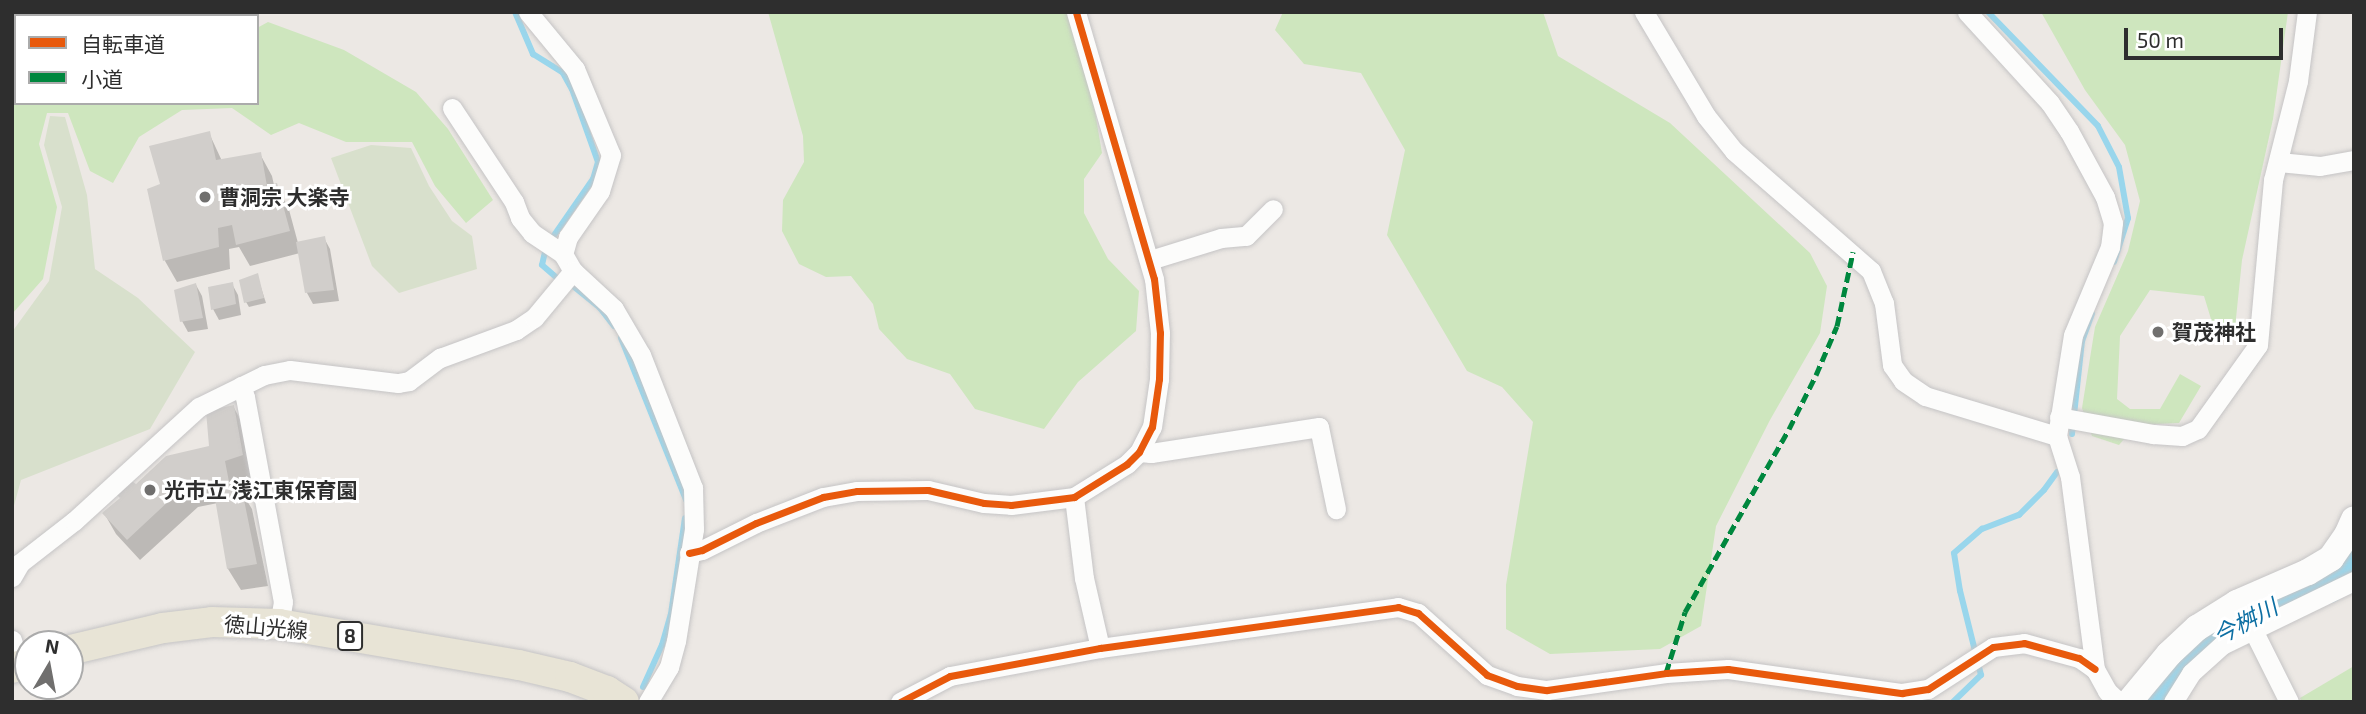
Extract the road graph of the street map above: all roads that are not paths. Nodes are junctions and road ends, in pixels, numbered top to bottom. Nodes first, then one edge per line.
1 (528, 12) edge
2 (1076, 12) edge
3 (1644, 12) edge
4 (1967, 12) edge
5 (2307, 12) edge
6 (452, 108) dead end
7 (2354, 160) edge
8 (2279, 162) junction
9 (1273, 209) dead end
10 (1150, 260) junction
11 (568, 262) junction
12 (241, 386) junction
13 (2058, 427) junction
14 (1139, 452) junction
15 (1074, 497) junction
16 (1336, 509) dead end
17 (2354, 519) edge
18 (690, 553) junction
19 (12, 577) edge
20 (2354, 581) edge
21 (279, 624) junction
22 (2254, 632) junction
23 (84, 647) edge
24 (1100, 648) junction
25 (2095, 668) junction
26 (624, 702) edge
27 (648, 702) edge
28 (900, 702) edge
29 (2119, 702) edge
30 (2129, 702) edge
31 (2173, 702) edge
32 (2289, 702) edge

1 - 11 street
2 - 10 street
3 - 13 street
4 - 13 street
5 - 8 street
6 - 11 street
7 - 8 street
8 - 13 street
9 - 10 street
10 - 14 street
11 - 12 street
11 - 18 street
12 - 19 street
12 - 21 street
13 - 25 street
14 - 15 street
14 - 16 street
15 - 18 street
15 - 24 street
17 - 30 street
18 - 27 street
20 - 22 street
21 - 23 main road, 徳山光線 / 8
21 - 26 main road, 徳山光線 / 8
22 - 31 street
22 - 32 street
24 - 25 street
24 - 28 street
25 - 29 street

